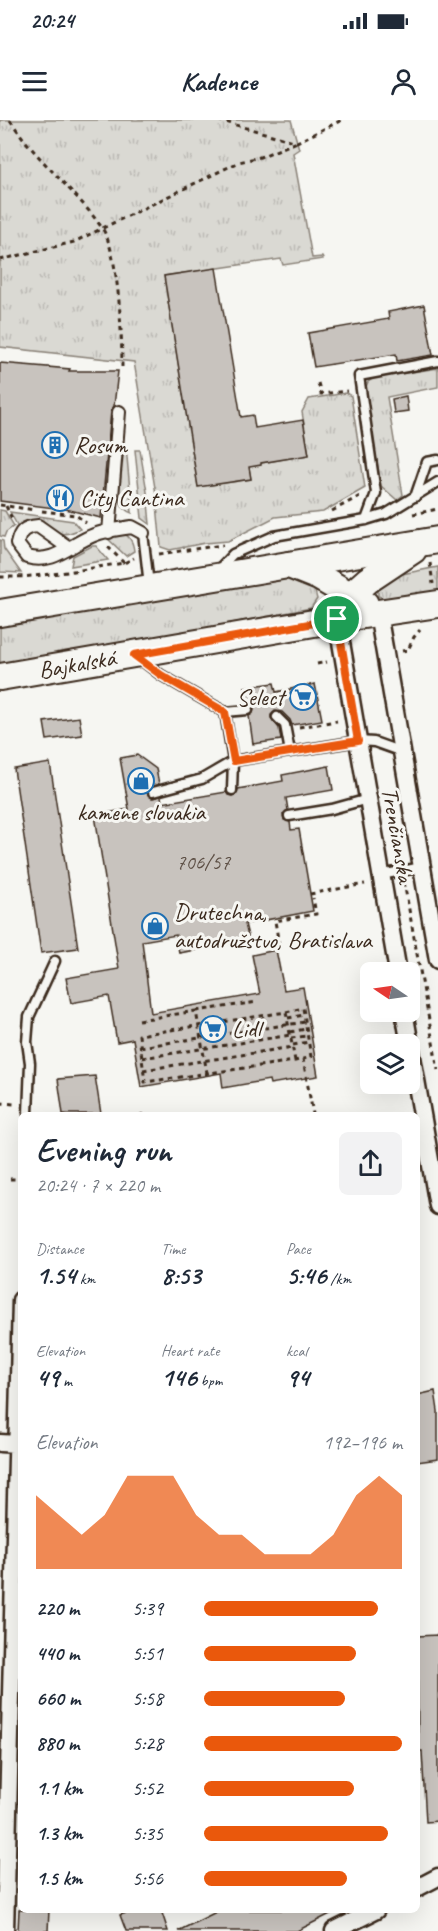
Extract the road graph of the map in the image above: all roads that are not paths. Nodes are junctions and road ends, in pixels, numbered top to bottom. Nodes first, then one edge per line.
1 (438, 361) edge
2 (119, 412) dead end
3 (438, 460) edge
4 (438, 482) edge
5 (415, 498) junction
6 (366, 520) junction
7 (109, 532) junction
8 (143, 533) joint
9 (432, 541) edge
10 (69, 548) dead end
11 (289, 565) junction
12 (211, 578) junction
13 (150, 588) junction
14 (351, 595) junction
15 (0, 600) edge
16 (438, 604) edge
17 (12, 611) edge
18 (378, 613) junction
19 (337, 619) junction
20 (134, 655) junction
21 (11, 675) edge
22 (0, 687) edge
23 (248, 710) dead end
24 (225, 712) junction
25 (277, 717) dead end
26 (358, 741) junction
27 (290, 752) junction
28 (402, 752) junction
29 (234, 761) junction
30 (232, 790) dead end
31 (153, 792) dead end
32 (368, 799) junction
33 (289, 816) dead end
34 (422, 867) junction
35 (381, 875) junction
36 (438, 960) edge
37 (55, 961) dead end
38 (396, 962) edge
39 (405, 1022) edge
40 (28, 1112) edge
41 (417, 1112) edge
42 (420, 1136) edge
43 (424, 1167) edge
44 (438, 1206) edge
45 (18, 1333) edge
46 (8, 1444) edge
47 (5, 1746) edge
48 (438, 1877) edge
49 (420, 1886) edge
50 (370, 1913) edge
51 (5, 1931) edge
52 (334, 1931) edge

1 - 6 lane
2 - 7 street
3 - 5 lane
4 - 5 lane
5 - 6 lane
6 - 12 lane
7 - 8 street
7 - 10 street
8 - 13 lane
9 - 11 main road
9 - 14 main road
11 - 12 main road
11 - 14 main road
12 - 13 main road
13 - 17 main road
14 - 18 main road
14 - 19 main road
15 - 17 main road
16 - 18 main road, Bajkalská
18 - 19 main road, Bajkalská
18 - 28 street, Trenčianska
19 - 20 main road, Bajkalská
19 - 26 street, Trenčianska
20 - 21 main road, Bajkalská
20 - 24 lane
21 - 22 main road
23 - 24 lane
24 - 29 lane
25 - 27 lane
26 - 27 lane
26 - 28 lane, Trenčianska
26 - 32 street, Trenčianska
27 - 29 lane
28 - 34 street, Trenčianska
29 - 30 lane
29 - 31 lane
32 - 33 lane
32 - 35 street, Trenčianska
34 - 35 lane
34 - 36 street, Trenčianska
35 - 38 street, Trenčianska
37 - 40 lane
39 - 41 street
42 - 43 street
43 - 44 street
45 - 46 street
46 - 47 street
47 - 51 street
48 - 49 street
50 - 52 street

